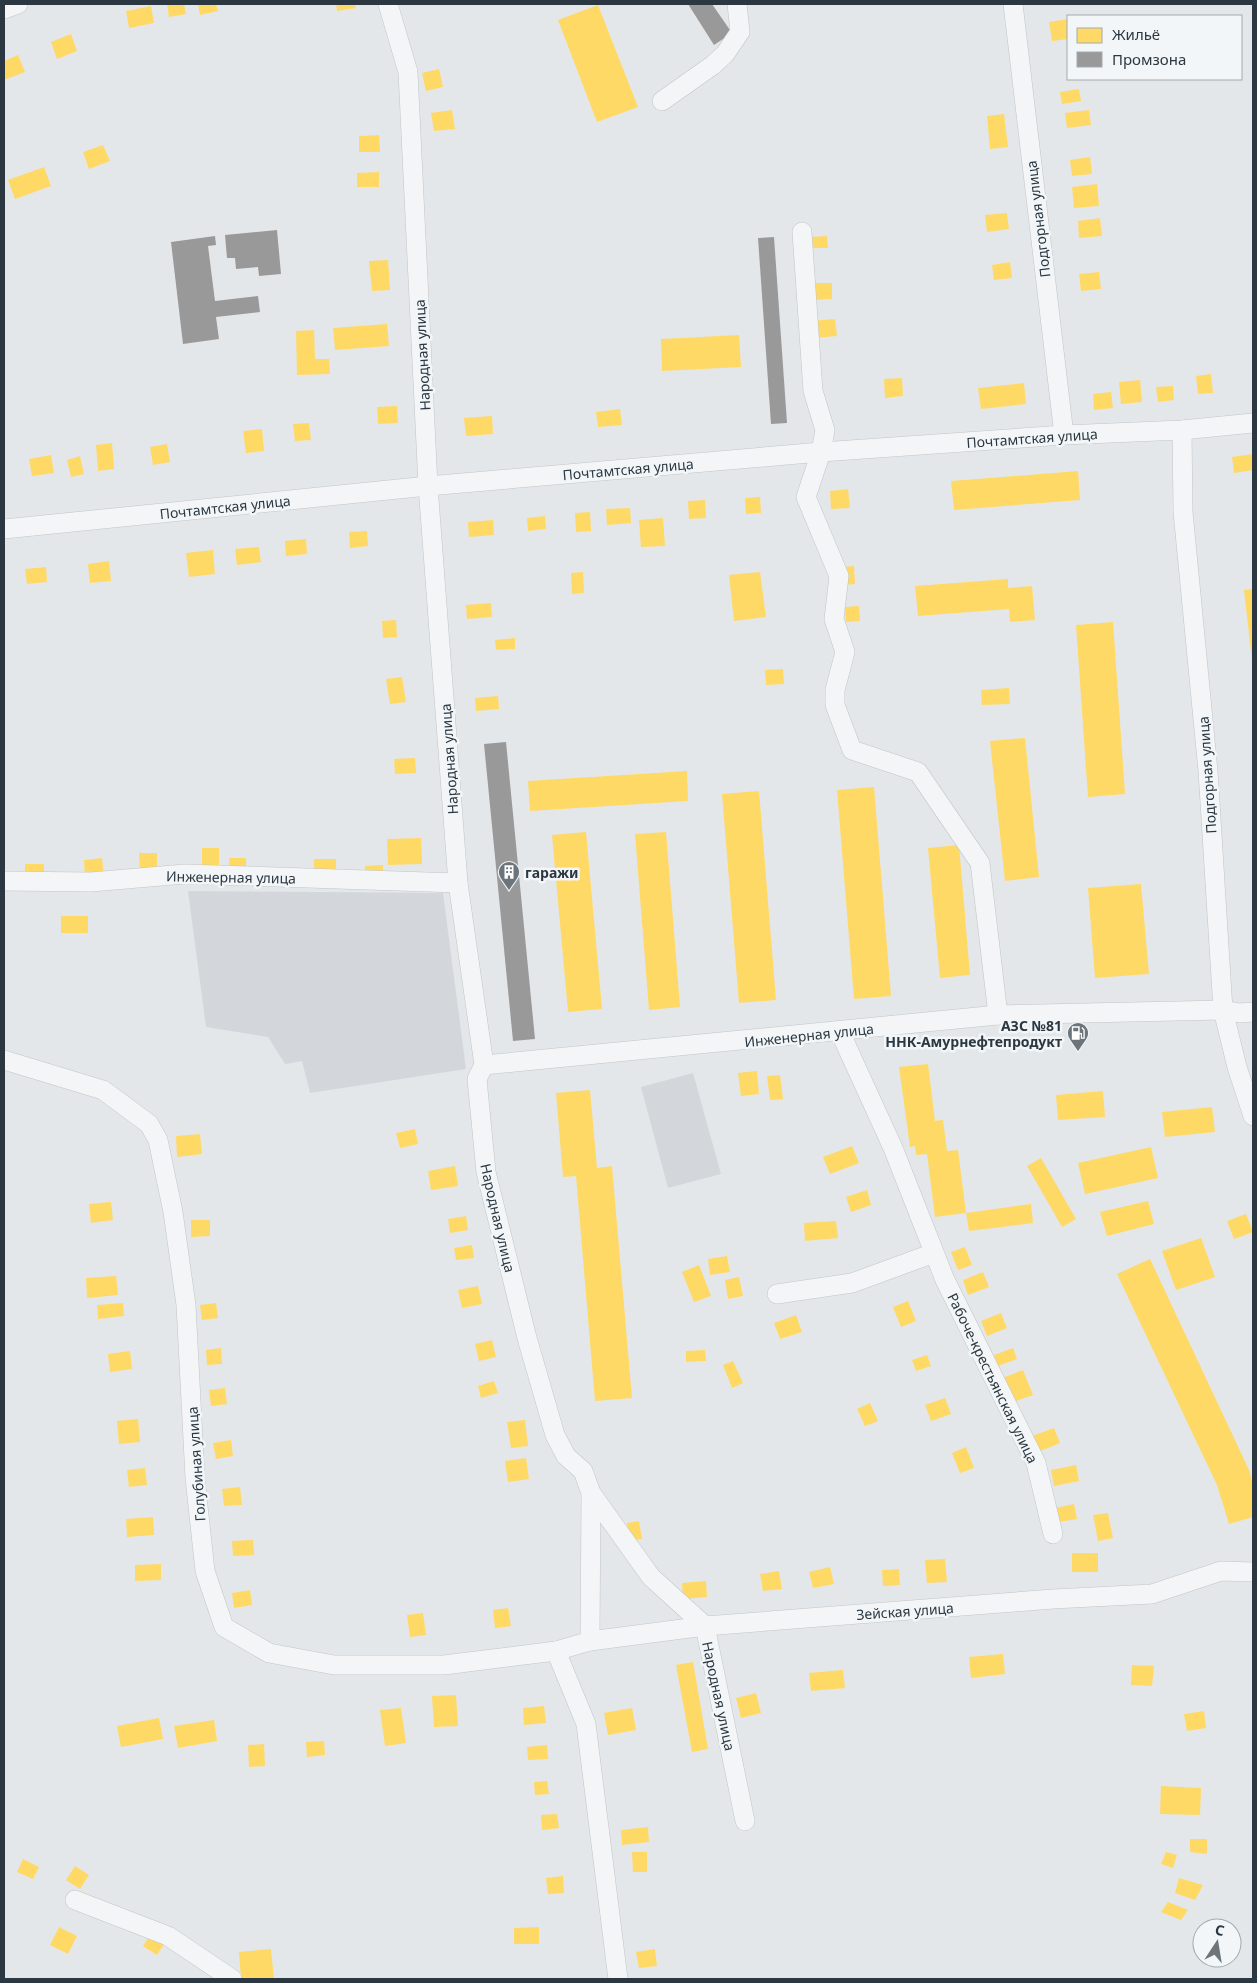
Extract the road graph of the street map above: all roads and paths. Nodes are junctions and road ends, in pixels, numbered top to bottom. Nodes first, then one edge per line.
1 (18, 4) edge
2 (388, 4) edge
3 (737, 4) edge
4 (1013, 4) edge
5 (4, 9) edge
6 (662, 101) dead end
7 (802, 232) dead end
8 (1253, 424) edge
9 (1182, 430) junction
10 (1064, 435) junction
11 (821, 452) junction
12 (428, 486) junction
13 (4, 529) edge
14 (4, 880) edge
15 (458, 883) junction
16 (1223, 1010) junction
17 (1253, 1012) edge
18 (998, 1015) junction
19 (840, 1032) junction
20 (4, 1060) edge
21 (484, 1065) junction
22 (1253, 1116) edge
23 (934, 1252) junction
24 (777, 1294) dead end
25 (591, 1494) junction
26 (1054, 1534) dead end
27 (1253, 1572) edge
28 (705, 1626) junction
29 (590, 1641) junction
30 (556, 1651) junction
31 (745, 1821) dead end
32 (75, 1900) dead end
33 (232, 1979) edge
34 (618, 1979) edge

1 - 5 street
2 - 12 street, Народная улица
3 - 6 street
4 - 10 street, Подгорная улица
7 - 11 street
8 - 9 street, Почтамтская улица
9 - 10 street, Почтамтская улица
9 - 16 street, Подгорная улица
10 - 11 street, Почтамтская улица
11 - 12 street, Почтамтская улица
11 - 18 street
12 - 13 street, Почтамтская улица
12 - 15 street, Народная улица
14 - 15 street, Инженерная улица
15 - 21 street, Народная улица
16 - 17 street, Инженерная улица
16 - 18 street, Инженерная улица
16 - 22 street, Подгорная улица
18 - 19 street, Инженерная улица
19 - 21 street, Инженерная улица
19 - 23 street, Рабоче-крестьянская улица
20 - 30 street, Голубиная улица
21 - 25 street, Народная улица
23 - 24 street
23 - 26 street, Рабоче-крестьянская улица
25 - 28 street, Народная улица
25 - 29 street, Народная улица
27 - 28 street, Зейская улица
28 - 29 street, Зейская улица
28 - 31 street, Народная улица
29 - 30 street, Зейская улица
30 - 34 street
32 - 33 street

